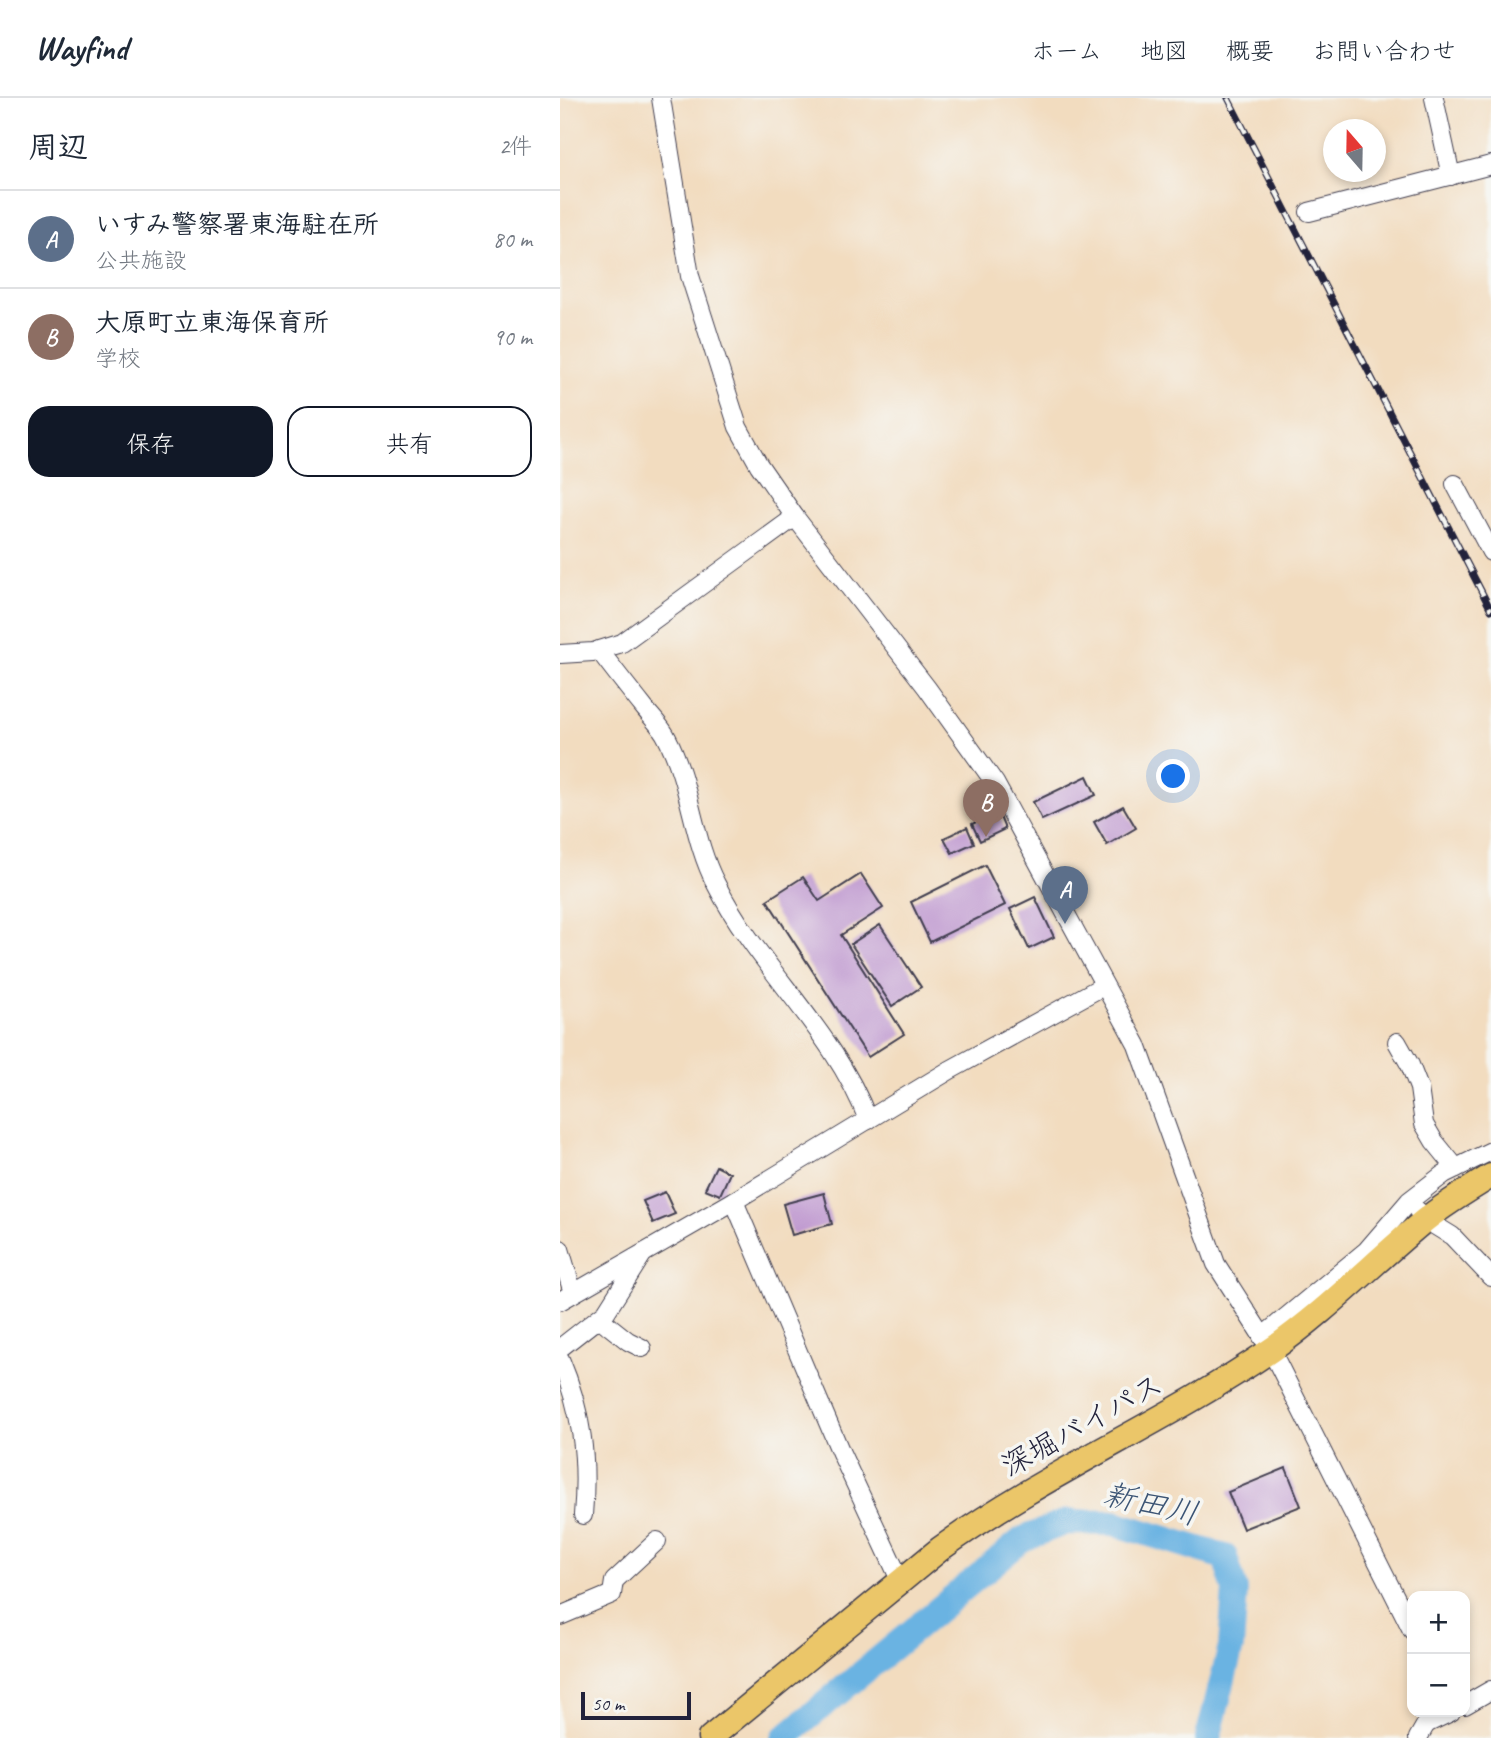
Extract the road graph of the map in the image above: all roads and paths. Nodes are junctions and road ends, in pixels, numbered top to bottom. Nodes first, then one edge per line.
1 (661, 98) edge
2 (1434, 98) edge
3 (1491, 165) edge
4 (1451, 176) junction
5 (1310, 212) dead end
6 (1455, 484) dead end
7 (795, 517) junction
8 (1491, 552) edge
9 (599, 650) junction
10 (560, 654) edge
11 (1103, 986) junction
12 (1397, 1042) dead end
13 (867, 1120) junction
14 (1491, 1151) edge
15 (1456, 1168) junction
16 (1491, 1177) edge
17 (734, 1201) junction
18 (1409, 1201) junction
19 (1426, 1220) junction
20 (560, 1249) edge
21 (644, 1253) junction
22 (1491, 1277) edge
23 (567, 1297) edge
24 (599, 1318) junction
25 (1266, 1343) junction
26 (560, 1348) edge
27 (642, 1348) dead end
28 (560, 1359) edge
29 (583, 1515) dead end
30 (657, 1541) dead end
31 (901, 1581) junction
32 (560, 1616) edge
33 (1407, 1620) edge
34 (1491, 1690) edge
35 (1470, 1702) edge
36 (1441, 1717) edge
37 (1424, 1725) edge
38 (710, 1738) edge

1 - 7 street
2 - 4 street
3 - 4 street
4 - 5 street
6 - 8 street
7 - 9 street
7 - 11 street
9 - 10 street
9 - 13 street
11 - 13 street
11 - 25 street
12 - 15 street
13 - 17 street
14 - 15 street
15 - 18 street
16 - 19 highway, 深堀バイパス
17 - 21 street
17 - 31 street
18 - 19 street
18 - 25 street
19 - 22 street
19 - 25 highway, 深堀バイパス
20 - 23 street
21 - 23 street
21 - 24 street
24 - 26 street
24 - 27 street
25 - 31 highway, 深堀バイパス
25 - 33 street
28 - 29 street
30 - 32 street
31 - 38 highway, 深堀バイパス
34 - 35 street
36 - 37 street

